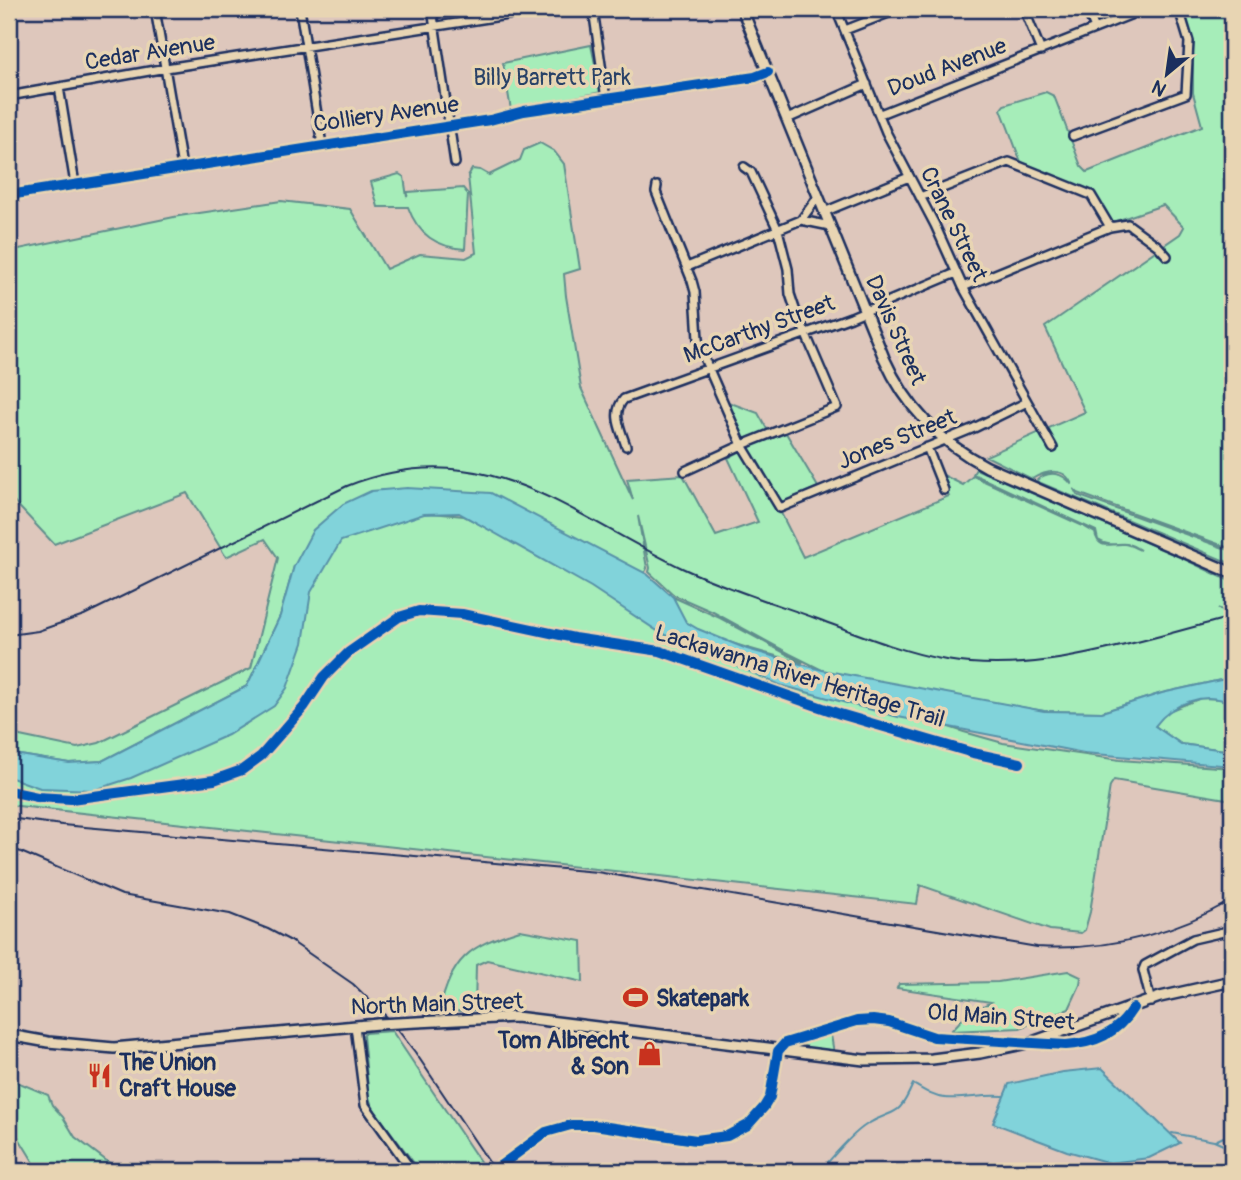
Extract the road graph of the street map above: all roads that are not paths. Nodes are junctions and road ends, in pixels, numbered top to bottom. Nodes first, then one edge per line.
1 (155, 9) edge
2 (300, 9) edge
3 (432, 9) edge
4 (547, 9) edge
5 (593, 9) edge
6 (741, 9) edge
7 (836, 9) edge
8 (899, 9) edge
9 (1024, 9) edge
10 (1087, 9) edge
11 (1145, 9) edge
12 (1179, 9) edge
13 (435, 27) junction
14 (1095, 29) junction
15 (845, 30) junction
16 (306, 47) junction
17 (1041, 51) junction
18 (166, 68) junction
19 (768, 72) junction
20 (867, 85) junction
21 (59, 87) junction
22 (9, 96) edge
23 (606, 99) junction
24 (880, 114) junction
25 (787, 120) junction
26 (449, 126) junction
27 (1073, 136) dead end
28 (322, 145) junction
29 (455, 163) dead end
30 (182, 167) junction
31 (744, 167) dead end
32 (909, 177) junction
33 (75, 184) junction
34 (657, 187) dead end
35 (9, 195) edge
36 (818, 197) junction
37 (920, 197) junction
38 (824, 212) junction
39 (802, 220) junction
40 (830, 226) junction
41 (1110, 227) junction
42 (778, 230) junction
43 (1167, 256) dead end
44 (687, 267) junction
45 (956, 273) junction
46 (963, 287) junction
47 (865, 311) junction
48 (806, 333) junction
49 (710, 367) junction
50 (1027, 402) junction
51 (944, 440) junction
52 (742, 445) junction
53 (626, 446) dead end
54 (927, 447) junction
55 (1053, 448) dead end
56 (685, 471) dead end
57 (944, 490) dead end
58 (1232, 573) edge
59 (1232, 930) edge
60 (1232, 981) edge
61 (1151, 1002) junction
62 (1133, 1008) junction
63 (355, 1027) junction
64 (9, 1035) edge
65 (1032, 1042) junction
66 (778, 1051) junction
67 (412, 1171) edge
68 (493, 1171) edge

1 - 18 street
2 - 16 street
3 - 13 street
4 - 13 street, Cedar Avenue
5 - 23 street
6 - 19 main road, Davis Street
7 - 15 street, Crane Street
8 - 15 street
9 - 17 street
10 - 14 street
11 - 14 street, Doud Avenue
12 - 27 street
13 - 16 street, Cedar Avenue
13 - 26 street
14 - 17 street, Doud Avenue
15 - 20 street, Crane Street
16 - 18 street, Cedar Avenue
16 - 28 street
17 - 24 street, Doud Avenue
18 - 21 street, Cedar Avenue
18 - 30 street
19 - 23 street, Colliery Avenue
19 - 25 main road, Davis Street
20 - 24 street, Crane Street
20 - 25 street
21 - 22 street, Cedar Avenue
21 - 33 street
23 - 26 street, Colliery Avenue
24 - 32 street, Crane Street
25 - 36 main road, Davis Street
26 - 28 street, Colliery Avenue
26 - 29 street
28 - 30 street, Colliery Avenue
30 - 33 street, Colliery Avenue
31 - 42 street
32 - 37 street, Crane Street
32 - 38 street
33 - 35 street, Colliery Avenue
34 - 44 street
36 - 38 main road, Davis Street
36 - 39 street
37 - 41 street
37 - 45 street, Crane Street
38 - 40 main road, Davis Street
39 - 40 street
39 - 42 street
40 - 47 main road, Davis Street
41 - 43 street
41 - 46 street
42 - 44 street
42 - 48 street
44 - 49 street
45 - 46 street, Crane Street
45 - 47 street, McCarthy Street
46 - 50 street, Crane Street
47 - 48 street, McCarthy Street
47 - 51 main road, Davis Street
48 - 49 street, McCarthy Street
48 - 52 street
49 - 52 street
49 - 53 street, McCarthy Street
50 - 51 street, Jones Street
50 - 55 street, Crane Street
51 - 54 street, Jones Street
51 - 58 main road, Davis Street
52 - 54 street, Jones Street
52 - 56 street
54 - 57 street
59 - 61 street
60 - 61 main road, North Main Street
61 - 62 main road, North Main Street
62 - 65 main road, North Main Street
62 - 65 street, Old Main Street
63 - 64 main road, North Main Street
63 - 66 main road, North Main Street, bridge
63 - 67 street
65 - 66 main road, North Main Street
65 - 66 street, Old Main Street
66 - 68 street

